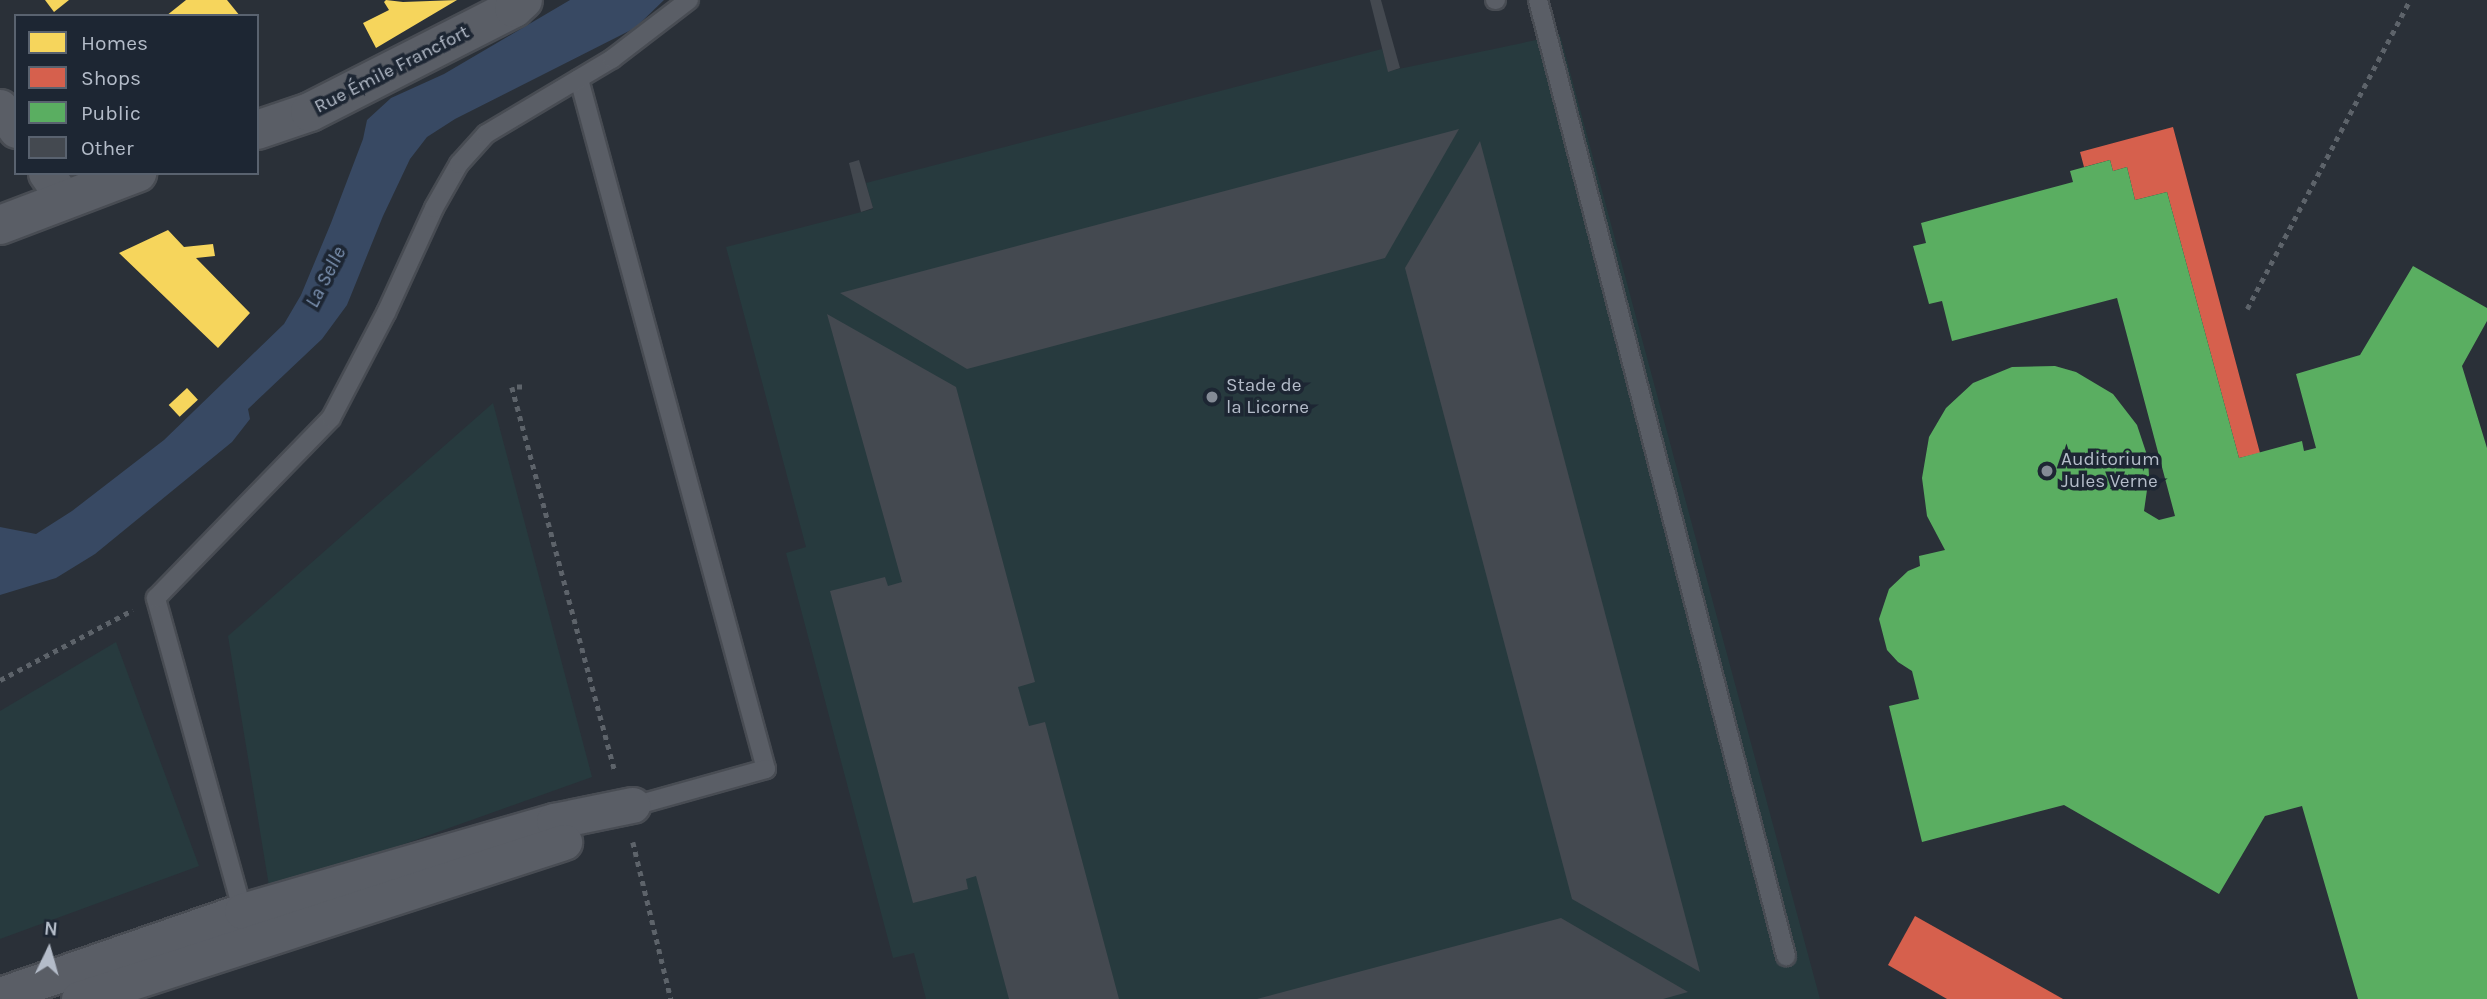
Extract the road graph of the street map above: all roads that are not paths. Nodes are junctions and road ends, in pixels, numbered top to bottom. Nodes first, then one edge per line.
1 (523, 0) edge
2 (689, 0) edge
3 (1538, 0) edge
4 (579, 79) junction
5 (0, 107) edge
6 (14, 127) edge
7 (259, 129) edge
8 (124, 175) edge
9 (55, 186) edge
10 (0, 225) edge
11 (629, 807) joint
12 (247, 927) junction
13 (1786, 956) dead end
14 (0, 995) edge
15 (79, 999) edge

1 - 7 street, Rue Émile Francfort
2 - 4 lane
3 - 13 lane
4 - 11 lane
4 - 12 lane
5 - 6 street
8 - 9 street
9 - 10 street
11 - 12 street
12 - 14 street
12 - 15 street

